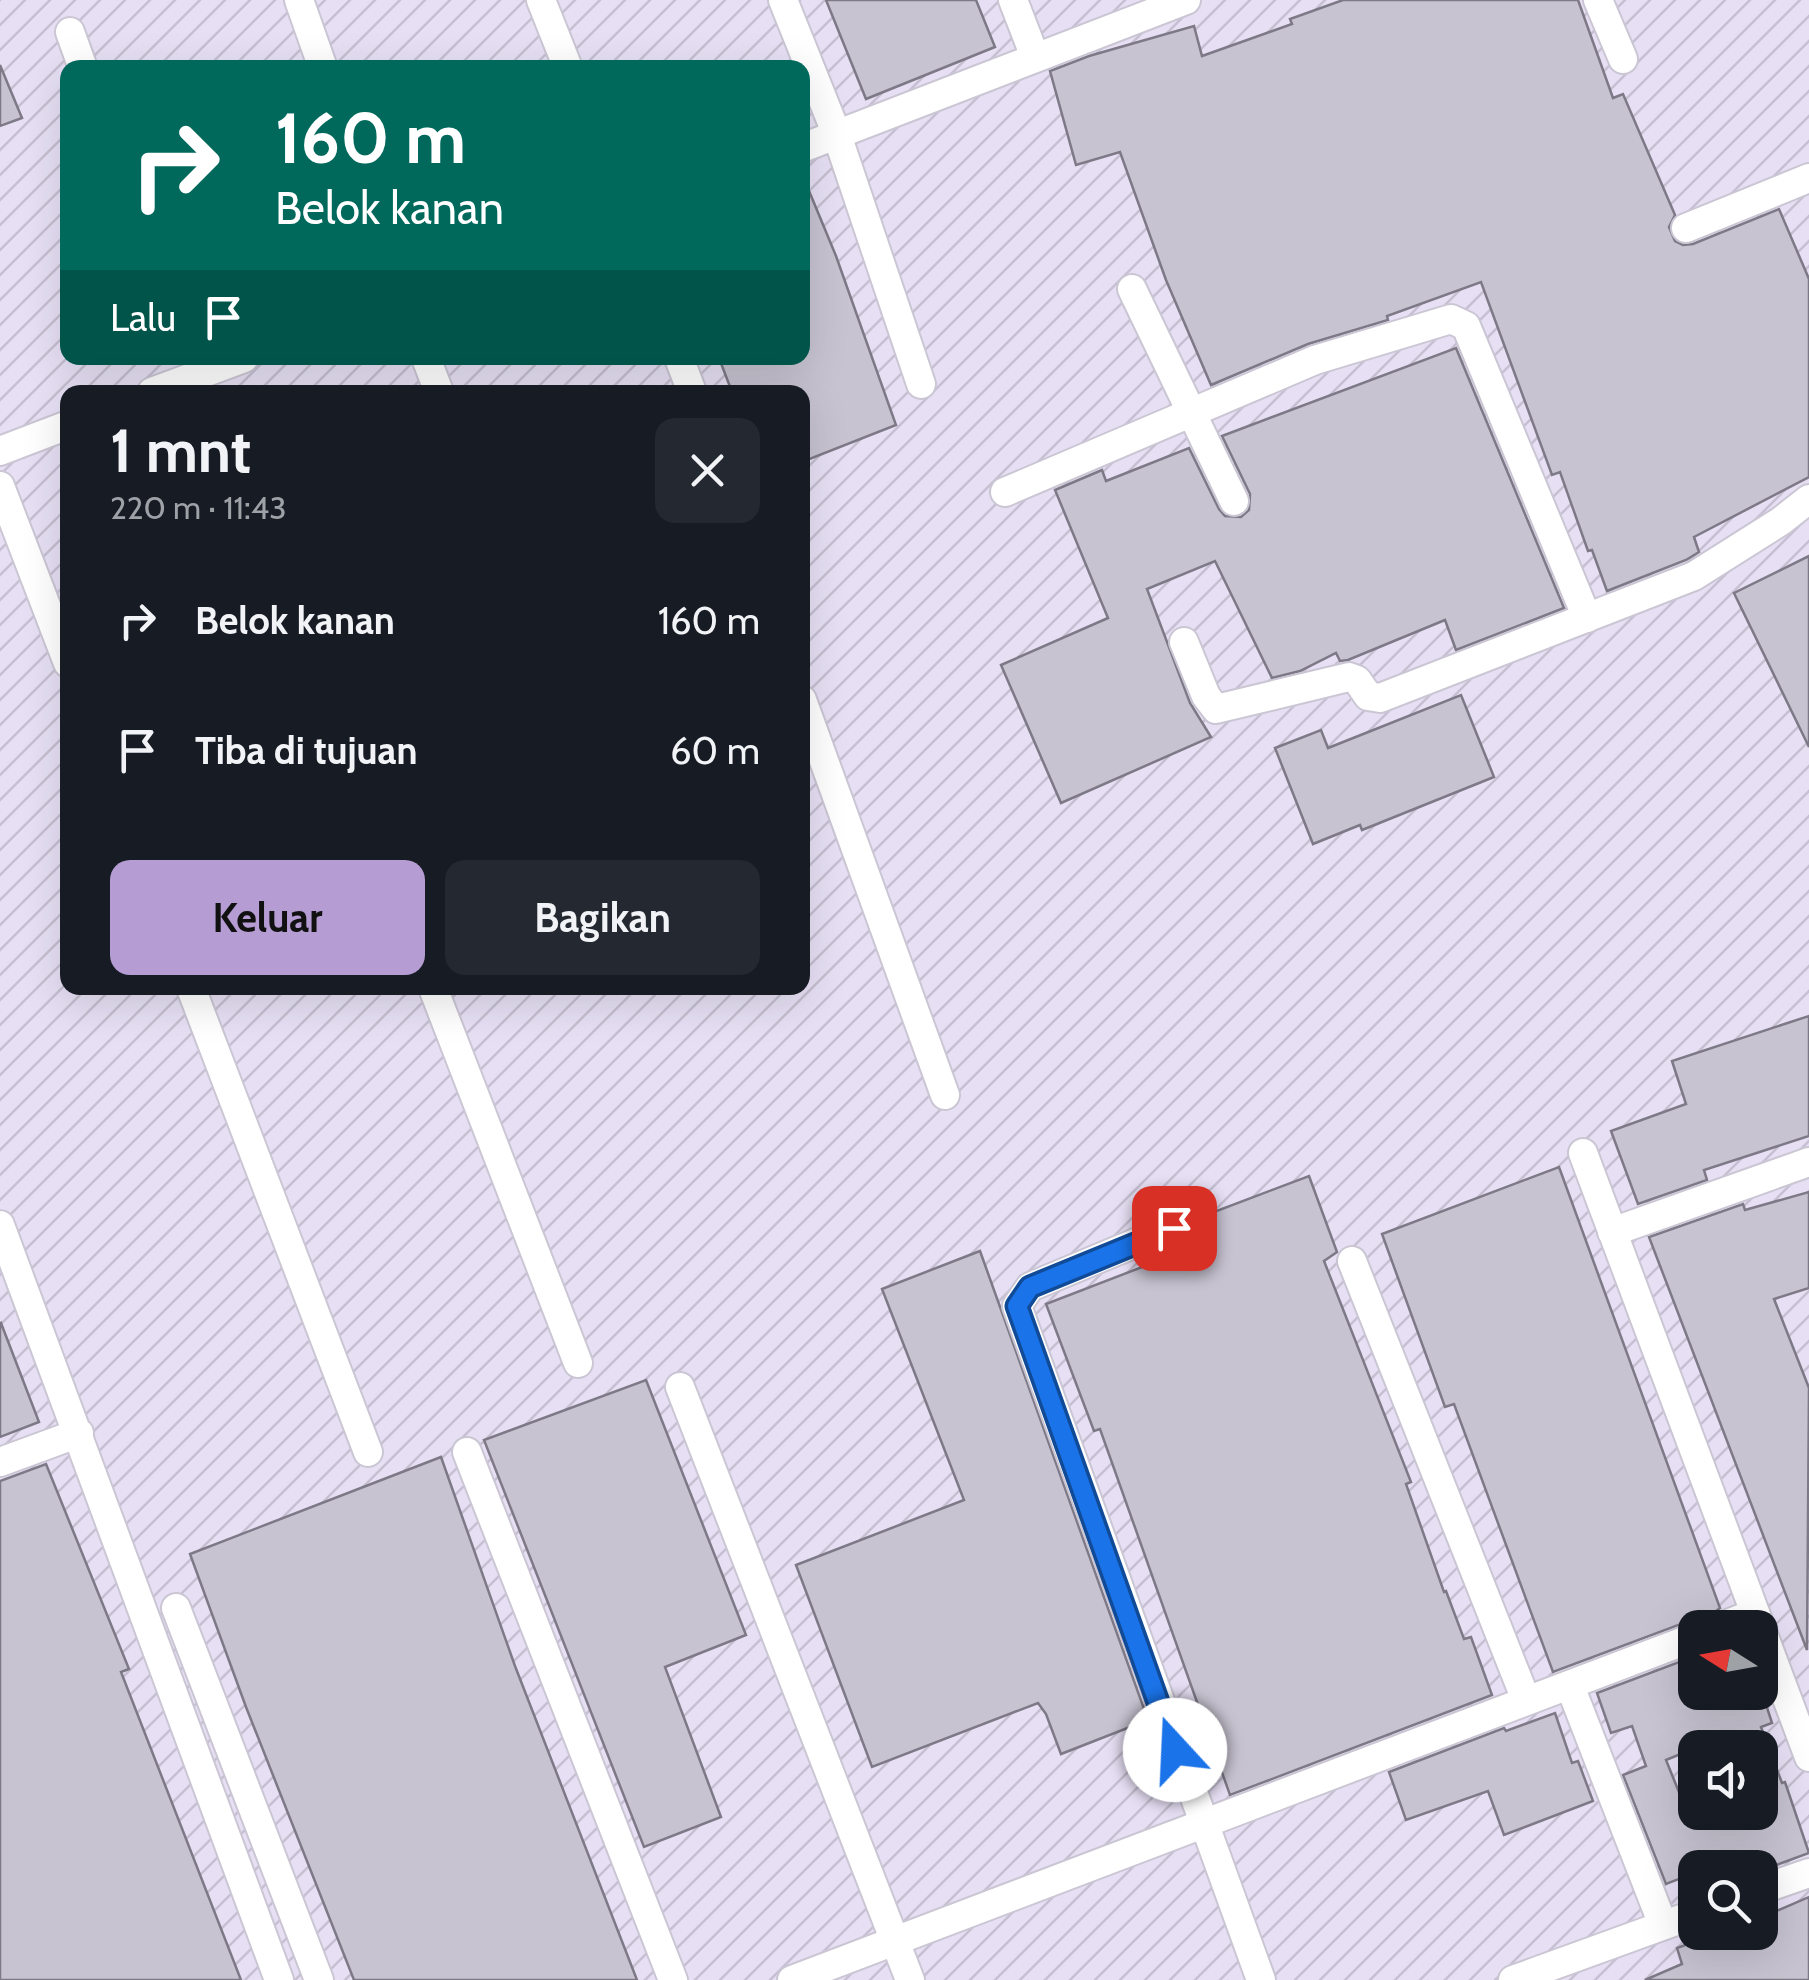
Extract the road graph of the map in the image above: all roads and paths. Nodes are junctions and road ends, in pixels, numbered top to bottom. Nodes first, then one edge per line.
1 (299, 0) edge
2 (541, 0) edge
3 (783, 0) edge
4 (1013, 0) edge
5 (1186, 0) edge
6 (1598, 0) edge
7 (70, 32) dead end
8 (1035, 57) junction
9 (1623, 59) dead end
10 (81, 60) edge
11 (320, 60) edge
12 (565, 60) edge
13 (807, 60) edge
14 (810, 68) edge
15 (837, 135) junction
16 (810, 145) edge
17 (1809, 178) edge
18 (1686, 228) dead end
19 (1132, 289) dead end
20 (225, 365) edge
21 (197, 375) edge
22 (922, 384) dead end
23 (171, 385) edge
24 (1190, 412) junction
25 (60, 428) edge
26 (0, 452) edge
27 (0, 486) edge
28 (1005, 492) dead end
29 (1809, 499) edge
30 (1234, 501) dead end
31 (1588, 618) junction
32 (60, 642) edge
33 (1184, 642) dead end
34 (810, 722) edge
35 (194, 995) edge
36 (436, 995) edge
37 (945, 1095) dead end
38 (1583, 1153) dead end
39 (1809, 1162) edge
40 (0, 1226) edge
41 (1174, 1228) dead end
42 (1612, 1232) junction
43 (1352, 1261) dead end
44 (578, 1364) dead end
45 (680, 1387) dead end
46 (79, 1434) junction
47 (368, 1452) dead end
48 (467, 1452) dead end
49 (0, 1462) edge
50 (176, 1608) dead end
51 (1754, 1610) edge
52 (1678, 1644) edge
53 (1778, 1674) edge
54 (1570, 1686) junction
55 (1526, 1700) junction
56 (1809, 1757) edge
57 (1202, 1824) junction
58 (1809, 1873) edge
59 (1778, 1884) edge
60 (1678, 1920) edge
61 (1663, 1926) junction
62 (894, 1941) junction
63 (1528, 1978) edge
64 (279, 1980) edge
65 (319, 1980) edge
66 (673, 1980) edge
67 (792, 1980) edge
68 (910, 1980) edge
69 (1260, 1980) edge

1 - 11 lane
2 - 12 lane
3 - 13 lane
4 - 8 lane
5 - 8 lane
6 - 9 lane
7 - 10 lane
8 - 15 lane
14 - 15 lane
15 - 16 lane
15 - 22 lane
17 - 18 lane
19 - 24 lane
20 - 21 lane
21 - 23 lane
24 - 28 lane
24 - 30 lane
24 - 31 lane
25 - 26 lane
27 - 32 lane
29 - 31 lane
31 - 33 lane
34 - 37 lane
35 - 47 lane
36 - 44 lane
38 - 42 lane
39 - 42 lane
40 - 46 lane
41 - 57 lane
42 - 51 lane
43 - 55 lane
45 - 62 lane
46 - 49 lane
46 - 64 lane
48 - 66 lane
50 - 65 lane
52 - 54 lane
53 - 56 lane
54 - 55 lane
54 - 61 lane
55 - 57 lane
57 - 62 lane
57 - 69 lane
58 - 59 lane
60 - 61 lane
61 - 63 lane
62 - 67 lane
62 - 68 lane

